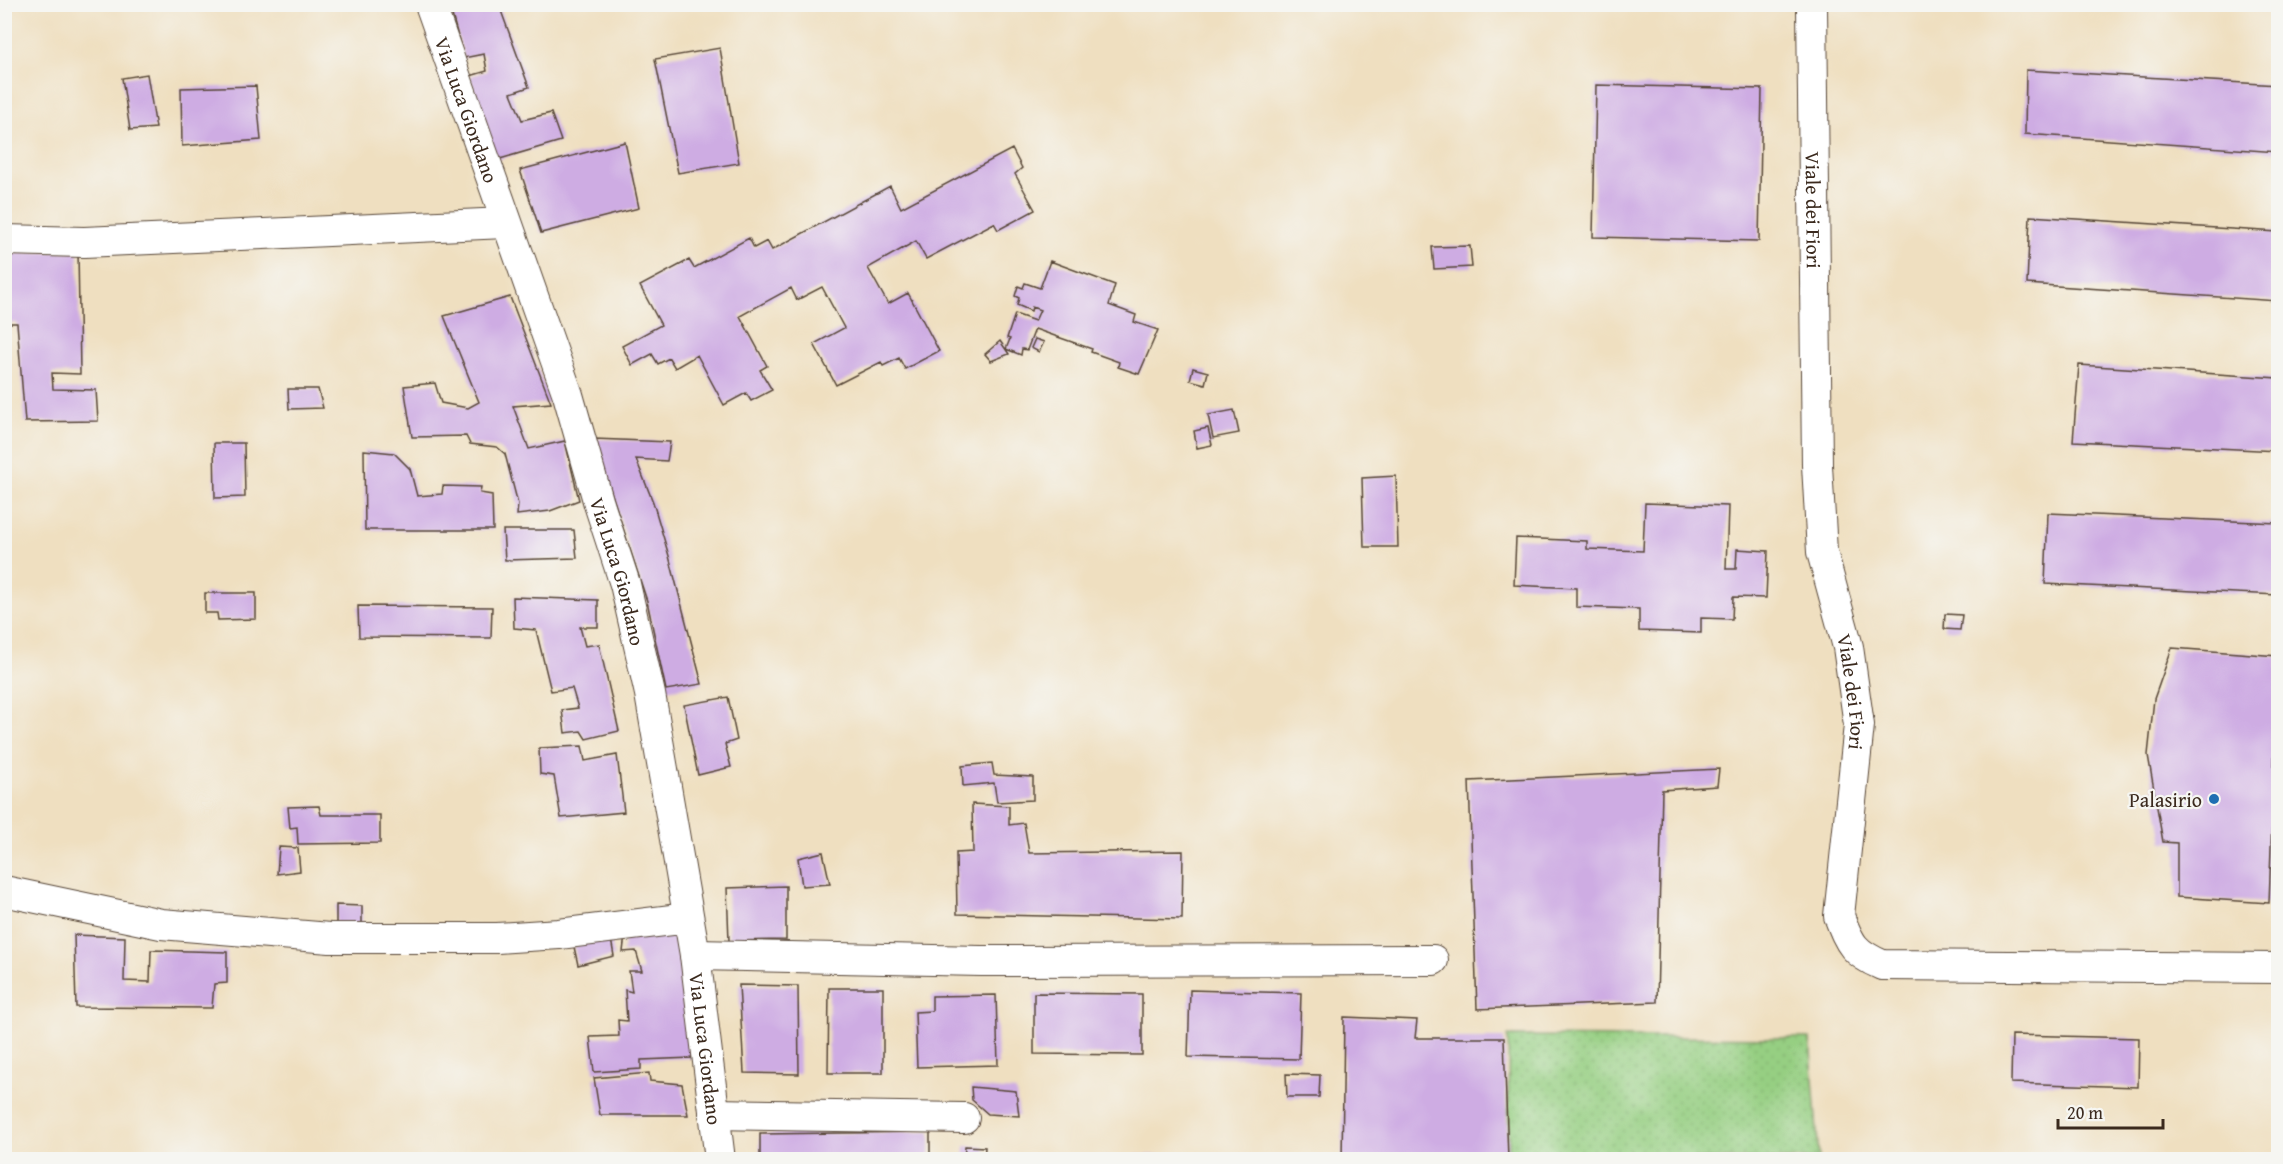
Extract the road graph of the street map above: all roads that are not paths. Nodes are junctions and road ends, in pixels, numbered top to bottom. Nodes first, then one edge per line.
1 (430, 4) edge
2 (1812, 4) edge
3 (505, 223) junction
4 (4, 240) edge
5 (4, 891) edge
6 (688, 918) junction
7 (695, 955) junction
8 (1433, 960) dead end
9 (2278, 968) edge
10 (714, 1114) junction
11 (964, 1118) dead end
12 (720, 1160) edge

1 - 3 street, Via Luca Giordano
2 - 9 street, Viale dei Fiori
3 - 4 street
3 - 6 street, Via Luca Giordano
5 - 6 street
6 - 7 street, Via Luca Giordano
7 - 8 street
7 - 10 street, Via Luca Giordano
10 - 11 street
10 - 12 street, Via Luca Giordano

